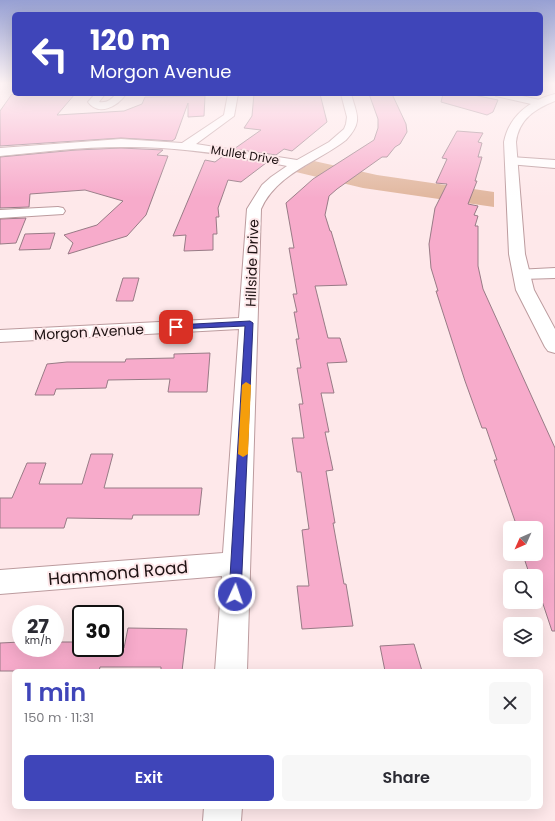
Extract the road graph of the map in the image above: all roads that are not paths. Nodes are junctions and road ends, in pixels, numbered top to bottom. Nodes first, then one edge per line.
1 (221, 121) edge
2 (352, 121) edge
3 (518, 121) edge
4 (185, 146) junction
5 (0, 152) edge
6 (511, 161) junction
7 (298, 164) junction
8 (555, 164) edge
9 (58, 211) dead end
10 (0, 214) edge
11 (555, 273) edge
12 (522, 274) junction
13 (250, 323) junction
14 (0, 336) edge
15 (555, 347) edge
16 (237, 563) junction
17 (0, 582) edge
18 (231, 669) edge
19 (223, 809) edge
20 (222, 821) edge

1 - 4 street
2 - 7 street, Hillside Drive
3 - 6 street
4 - 5 street, Mullet Drive
4 - 7 street, Mullet Drive
6 - 8 street
6 - 12 street
7 - 13 street, Hillside Drive
9 - 10 street
11 - 12 street
12 - 15 street
13 - 14 street, Morgon Avenue
13 - 16 street, Hillside Drive
16 - 17 street, Hammond Road
16 - 18 street, Hillside Drive
19 - 20 street

